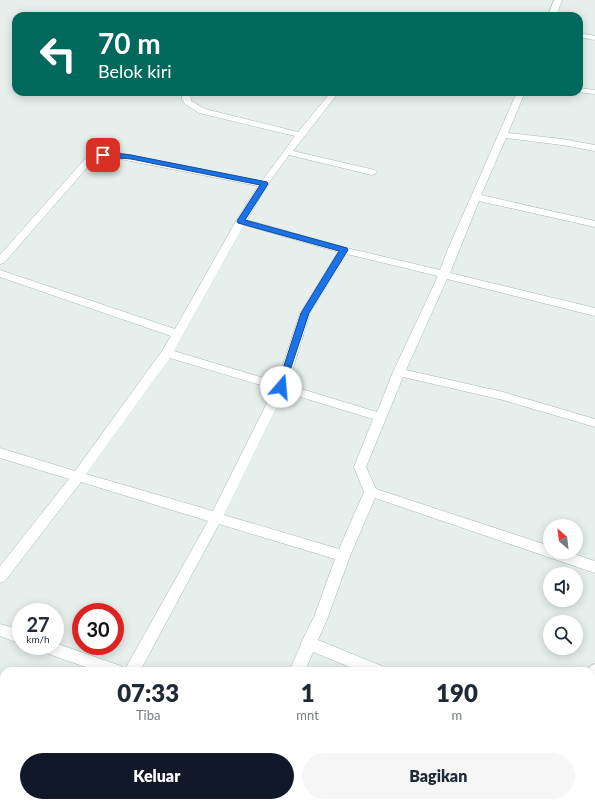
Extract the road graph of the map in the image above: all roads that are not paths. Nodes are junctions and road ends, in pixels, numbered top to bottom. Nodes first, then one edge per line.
1 (558, 0) edge
2 (554, 12) edge
3 (583, 36) edge
4 (595, 38) edge
5 (583, 90) edge
6 (595, 92) edge
7 (185, 96) edge
8 (332, 96) edge
9 (519, 96) edge
10 (300, 135) junction
11 (503, 135) junction
12 (595, 148) edge
13 (287, 152) junction
14 (372, 172) dead end
15 (264, 184) junction
16 (476, 197) junction
17 (240, 221) junction
18 (595, 224) edge
19 (344, 250) junction
20 (0, 261) edge
21 (0, 273) edge
22 (444, 274) junction
23 (595, 312) edge
24 (177, 334) junction
25 (167, 353) junction
26 (399, 372) junction
27 (281, 387) junction
28 (380, 417) junction
29 (595, 423) edge
30 (0, 453) edge
31 (78, 476) junction
32 (370, 492) junction
33 (216, 518) junction
34 (543, 550) edge
35 (343, 556) junction
36 (571, 559) edge
37 (595, 567) edge
38 (0, 577) edge
39 (0, 630) edge
40 (12, 634) edge
41 (308, 643) junction
42 (64, 652) edge
43 (105, 667) edge
44 (134, 667) edge
45 (299, 667) edge
46 (367, 667) edge

1 - 2 street
3 - 4 street
5 - 6 street
7 - 10 street
8 - 10 street
9 - 11 street
10 - 13 street
11 - 12 street
11 - 16 street
13 - 14 street
13 - 15 street
15 - 17 street
15 - 20 street
16 - 18 street
16 - 22 street
17 - 19 street
17 - 24 street
19 - 22 street
19 - 27 street
21 - 24 street
22 - 23 street
22 - 26 street
24 - 25 street
25 - 27 street
25 - 31 street
26 - 28 street
26 - 29 street
27 - 28 street
27 - 33 street
28 - 32 street
30 - 31 street
31 - 33 street
31 - 38 street
32 - 34 street
32 - 35 street
33 - 35 street
33 - 44 street
35 - 41 street
36 - 37 street
39 - 40 street
41 - 45 street
41 - 46 street
42 - 43 street

